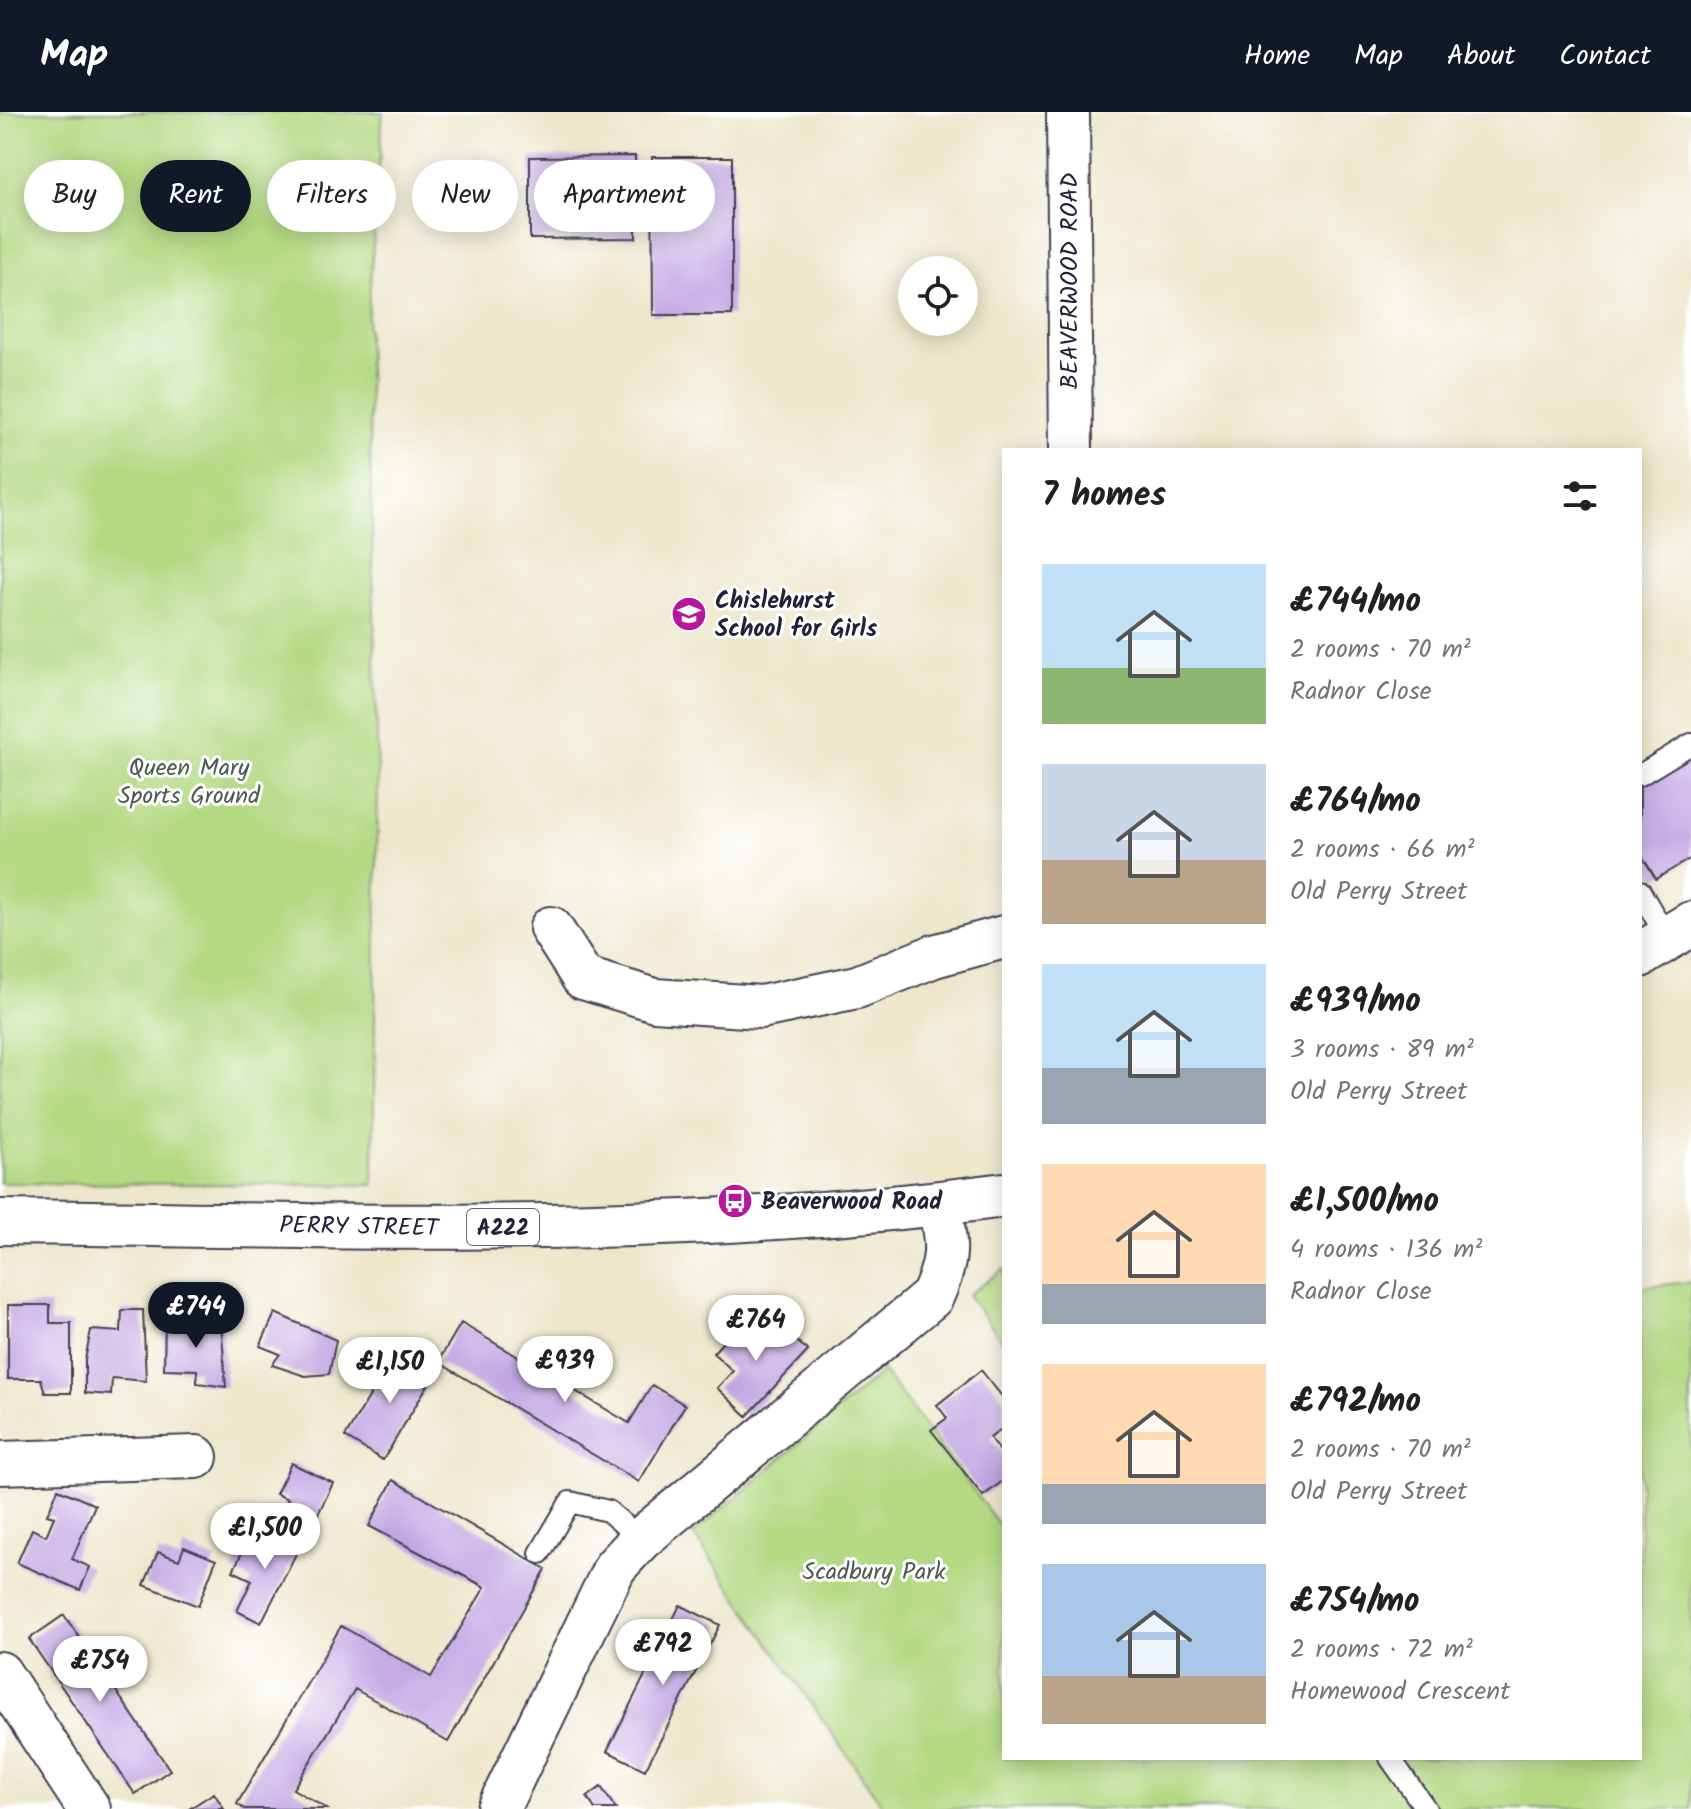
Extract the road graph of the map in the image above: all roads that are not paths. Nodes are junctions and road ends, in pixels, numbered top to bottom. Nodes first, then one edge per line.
1 (1068, 112) edge
2 (1071, 448) edge
3 (1691, 744) edge
4 (1642, 774) edge
5 (1642, 895) edge
6 (551, 928) dead end
7 (1002, 938) edge
8 (1666, 939) edge
9 (938, 1203) junction
10 (999, 1204) edge
11 (0, 1222) edge
12 (196, 1457) dead end
13 (0, 1463) edge
14 (641, 1539) junction
15 (540, 1553) dead end
16 (0, 1673) edge
17 (1391, 1760) edge
18 (89, 1809) edge
19 (498, 1809) edge
20 (1426, 1809) edge

1 - 2 street, BEAVERWOOD ROAD
3 - 4 lane
5 - 8 lane
6 - 7 street
9 - 10 main road, PERRY STREET / A222
9 - 11 main road, PERRY STREET / A222
9 - 14 street
12 - 13 street
14 - 15 lane
14 - 19 street
16 - 18 street
17 - 20 lane

